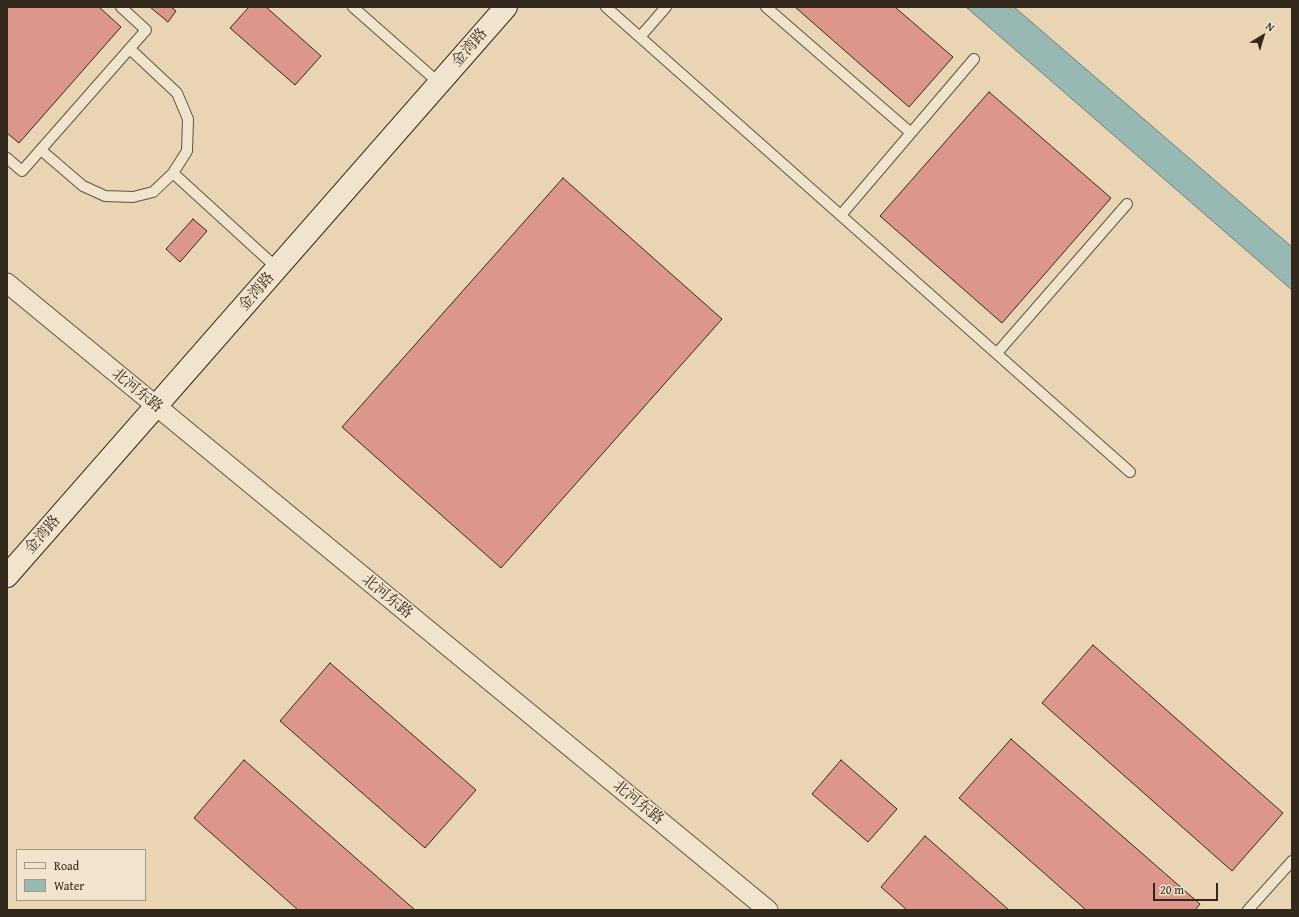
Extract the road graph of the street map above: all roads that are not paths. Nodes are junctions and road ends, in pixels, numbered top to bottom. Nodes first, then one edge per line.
1 (121, 7) edge
2 (353, 7) edge
3 (506, 7) edge
4 (606, 7) edge
5 (666, 7) edge
6 (766, 7) edge
7 (640, 38) junction
8 (130, 49) junction
9 (974, 59) dead end
10 (439, 83) junction
11 (911, 133) junction
12 (42, 150) junction
13 (7, 158) edge
14 (173, 173) junction
15 (1127, 204) dead end
16 (841, 215) junction
17 (277, 268) junction
18 (7, 283) edge
19 (997, 353) junction
20 (156, 406) junction
21 (1130, 472) dead end
22 (7, 576) edge
23 (1292, 860) edge
24 (768, 910) edge
25 (1248, 910) edge

1 - 8 lane
2 - 10 lane
3 - 10 street, 金湾路
4 - 7 lane
5 - 7 lane
6 - 11 lane
7 - 16 lane
8 - 12 lane
8 - 14 lane
9 - 11 lane
10 - 17 street, 金湾路
11 - 16 lane
12 - 13 lane
12 - 14 lane
14 - 17 lane
15 - 19 lane
16 - 19 lane
17 - 20 street, 金湾路
18 - 20 street, 北河东路
19 - 21 lane
20 - 22 street, 金湾路
20 - 24 street, 北河东路
23 - 25 lane

